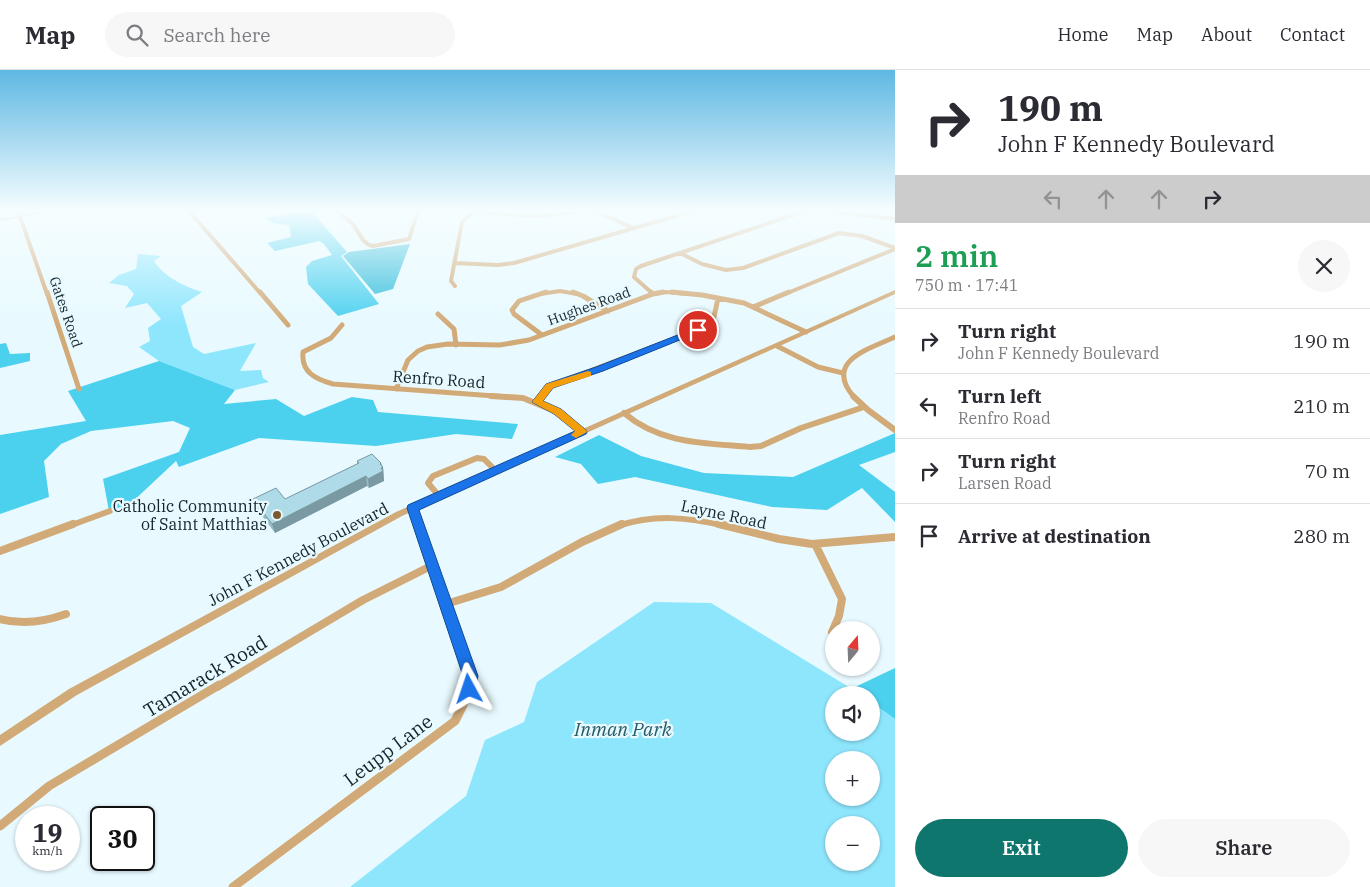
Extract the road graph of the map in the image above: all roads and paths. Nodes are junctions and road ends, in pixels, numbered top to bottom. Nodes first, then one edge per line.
1 (32, 249) edge
2 (223, 249) edge
3 (457, 249) edge
4 (561, 249) edge
5 (691, 249) edge
6 (792, 249) edge
7 (892, 249) edge
8 (680, 253) junction
9 (454, 263) junction
10 (455, 286) dead end
11 (895, 292) edge
12 (653, 294) junction
13 (718, 298) junction
14 (754, 307) junction
15 (608, 311) junction
16 (438, 314) dead end
17 (288, 325) dead end
18 (342, 325) dead end
19 (806, 332) junction
20 (542, 335) junction
21 (895, 337) edge
22 (456, 344) junction
23 (777, 346) junction
24 (844, 373) junction
25 (396, 388) junction
26 (79, 389) dead end
27 (536, 402) junction
28 (864, 407) junction
29 (624, 413) junction
30 (895, 430) edge
31 (582, 432) junction
32 (496, 471) junction
33 (439, 496) junction
34 (413, 508) junction
35 (110, 511) dead end
36 (895, 538) edge
37 (815, 544) junction
38 (0, 551) edge
39 (433, 565) junction
40 (446, 604) junction
41 (66, 614) dead end
42 (0, 619) edge
43 (838, 621) edge
44 (0, 741) edge
45 (0, 826) edge
46 (233, 887) edge

1 - 26 street, Gates Road
2 - 17 street
3 - 9 street
4 - 9 street
5 - 8 street
6 - 8 street
7 - 14 street
8 - 12 street
9 - 10 street
11 - 19 street, John F Kennedy Boulevard
12 - 13 street, Hughes Road
12 - 15 street, Hughes Road
13 - 14 street, Hughes Road
13 - 27 street
14 - 19 street, Hughes Road
15 - 20 street, Hughes Road
15 - 20 street
16 - 22 street
18 - 25 street, Renfro Road
19 - 23 street, John F Kennedy Boulevard
20 - 22 street, Hughes Road
21 - 24 street
22 - 25 street, Hughes Road
23 - 24 street
23 - 29 street, John F Kennedy Boulevard
24 - 28 street
25 - 27 street, Renfro Road
27 - 31 street, Renfro Road
28 - 29 street
28 - 30 street
29 - 31 street, John F Kennedy Boulevard
31 - 32 street, John F Kennedy Boulevard
32 - 33 street, John F Kennedy Boulevard
32 - 33 street
33 - 34 street, John F Kennedy Boulevard
34 - 39 street, Leupp Lane
34 - 44 street, John F Kennedy Boulevard
35 - 38 street
36 - 37 street, Layne Road
37 - 40 street, Layne Road
37 - 43 street
39 - 40 street, Leupp Lane
39 - 45 street, Tamarack Road
40 - 46 street, Leupp Lane
41 - 42 street

